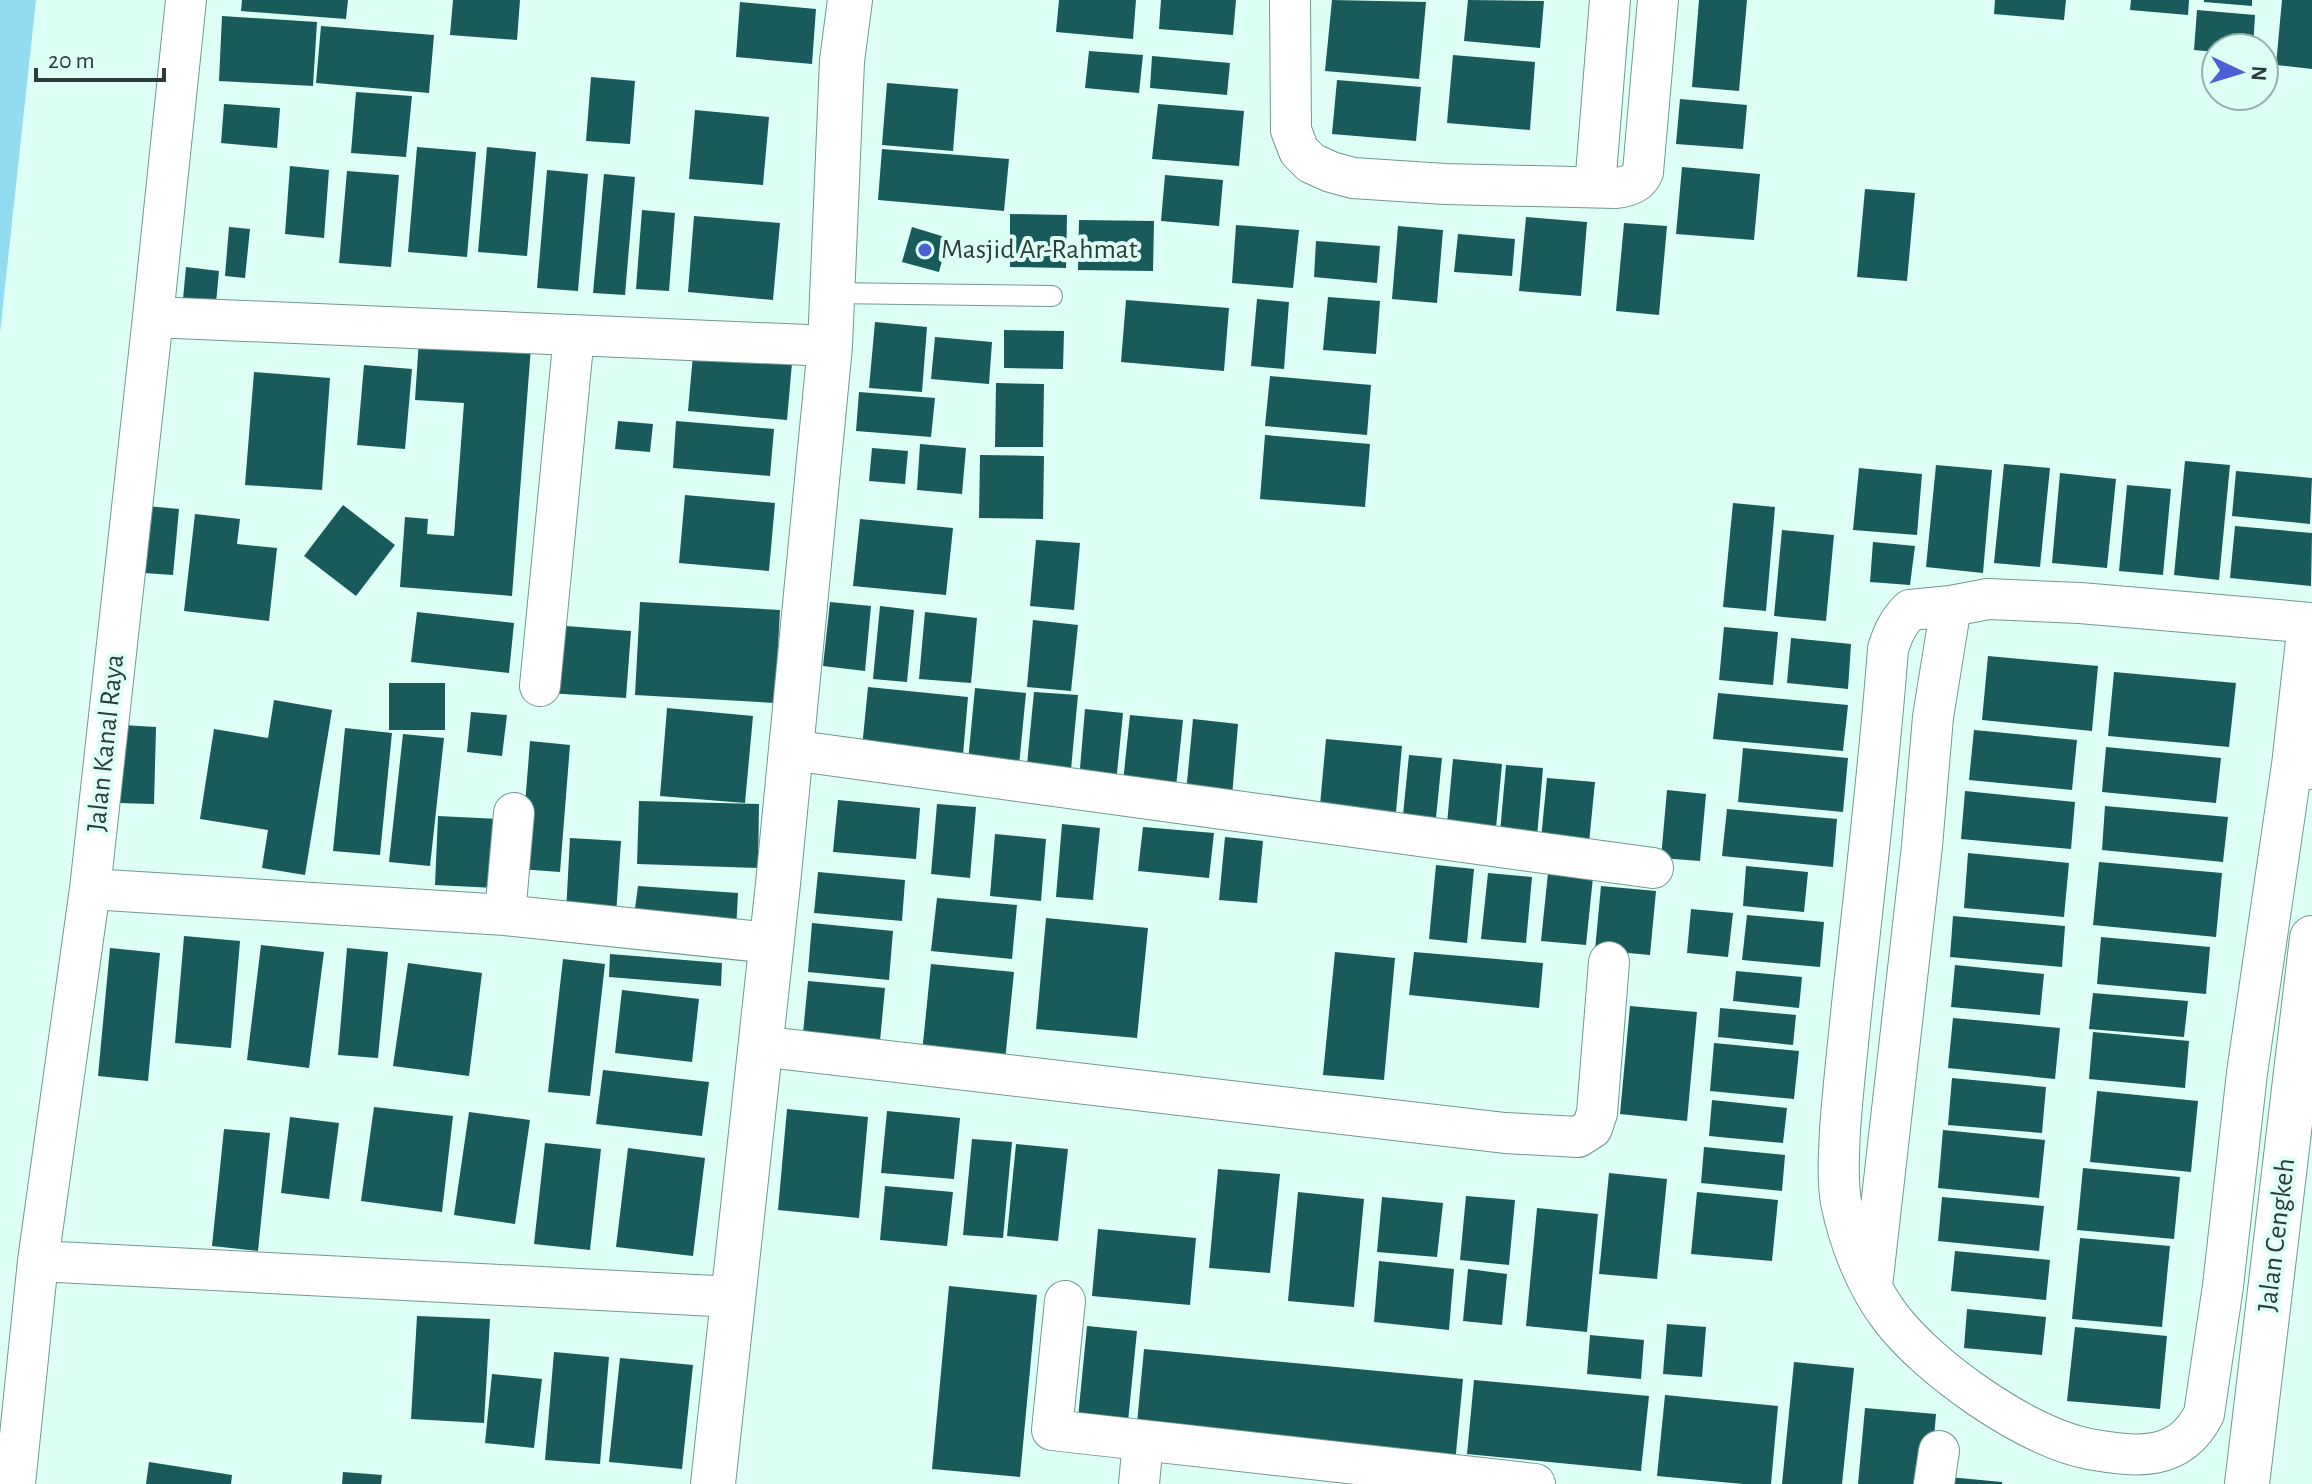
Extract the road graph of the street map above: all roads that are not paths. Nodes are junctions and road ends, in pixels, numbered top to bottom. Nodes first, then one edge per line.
1 (186, 0) edge
2 (850, 0) edge
3 (1290, 0) edge
4 (1610, 0) edge
5 (1658, 0) edge
6 (1595, 187) junction
7 (832, 293) junction
8 (1052, 296) dead end
9 (153, 317) junction
10 (574, 335) junction
11 (830, 346) junction
12 (1951, 606) junction
13 (2310, 623) edge
14 (540, 686) dead end
15 (791, 750) junction
16 (2302, 767) edge
17 (514, 813) dead end
18 (1653, 868) dead end
19 (90, 889) junction
20 (505, 915) junction
21 (2312, 938) edge
22 (771, 943) junction
23 (1609, 962) dead end
24 (2308, 1010) edge
25 (759, 1046) junction
26 (38, 1261) junction
27 (1872, 1286) junction
28 (734, 1297) junction
29 (1065, 1301) dead end
30 (1143, 1441) junction
31 (15, 1484) edge
32 (713, 1484) edge
33 (1139, 1484) edge
34 (1535, 1484) edge
35 (2247, 1484) edge

1 - 9 street, Jalan Kanal Raya
2 - 7 street
3 - 6 street
4 - 6 street
5 - 6 street
7 - 8 lane
7 - 11 street
9 - 10 street
9 - 19 street, Jalan Kanal Raya
10 - 11 street
10 - 14 street
11 - 15 street
12 - 13 street
12 - 27 street
12 - 27 street
13 - 16 street
15 - 18 street
15 - 22 street
16 - 27 street
17 - 20 street
19 - 20 street
19 - 26 street, Jalan Kanal Raya
20 - 22 street
21 - 24 street, Jalan Cengkeh
22 - 25 street
23 - 25 street
24 - 35 street, Jalan Cengkeh
25 - 28 street
26 - 28 street
26 - 31 street, Jalan Kanal Raya
28 - 32 street
29 - 30 street
30 - 33 street
30 - 34 street

